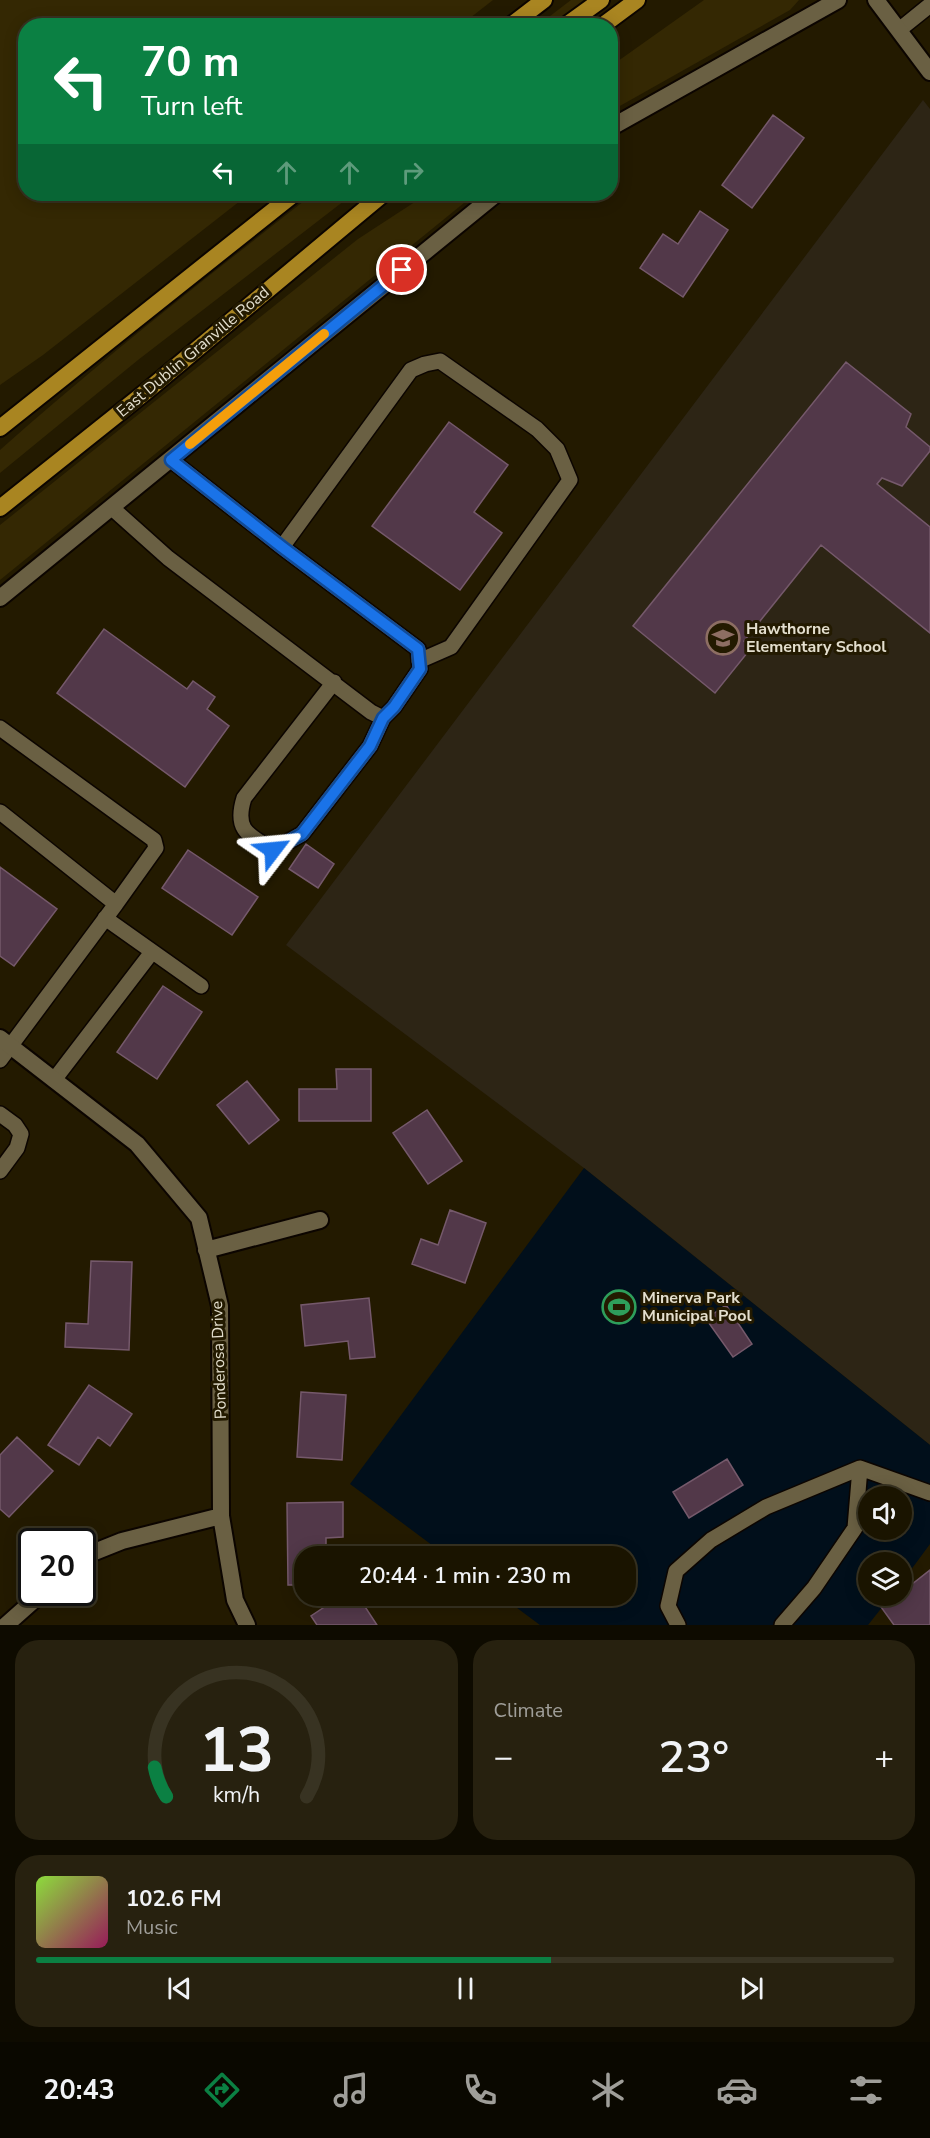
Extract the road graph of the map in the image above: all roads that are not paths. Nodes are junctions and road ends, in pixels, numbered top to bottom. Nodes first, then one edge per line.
1 (544, 0) edge
2 (601, 0) edge
3 (637, 0) edge
4 (838, 0) edge
5 (876, 0) edge
6 (930, 5) edge
7 (520, 18) edge
8 (576, 18) edge
9 (613, 18) edge
10 (899, 30) junction
11 (930, 72) edge
12 (618, 124) edge
13 (285, 201) edge
14 (375, 201) edge
15 (487, 201) edge
16 (108, 342) junction
17 (0, 428) edge
18 (0, 439) edge
19 (171, 460) junction
20 (0, 507) edge
21 (112, 508) junction
22 (282, 547) junction
23 (0, 598) edge
24 (419, 661) junction
25 (334, 682) junction
26 (383, 718) junction
27 (0, 728) edge
28 (0, 812) edge
29 (116, 904) junction
30 (105, 918) junction
31 (152, 952) junction
32 (201, 986) dead end
33 (4, 1048) edge
34 (54, 1080) junction
35 (0, 1114) edge
36 (0, 1171) edge
37 (320, 1220) dead end
38 (206, 1250) junction
39 (860, 1468) junction
40 (930, 1493) edge
41 (221, 1516) junction
42 (96, 1551) edge
43 (27, 1606) edge
44 (6, 1625) edge
45 (248, 1625) edge
46 (678, 1625) edge
47 (782, 1625) edge

1 - 7 main road
2 - 8 main road
3 - 9 main road
4 - 12 street
5 - 10 street
6 - 10 lane
10 - 11 street
13 - 16 main road
14 - 20 main road, East Dublin Granville Road
15 - 19 street
16 - 17 main road
16 - 18 main road
19 - 21 street
19 - 22 lane
21 - 23 street
21 - 25 lane
22 - 24 lane
22 - 24 lane
24 - 26 lane
25 - 26 lane
25 - 26 lane
27 - 29 lane
28 - 29 lane
29 - 30 lane
30 - 31 lane
30 - 33 lane
31 - 32 lane
31 - 34 lane
33 - 34 street, Ponderosa Drive
34 - 38 street, Ponderosa Drive
35 - 36 lane
37 - 38 street
38 - 41 street, Ponderosa Drive
39 - 40 lane
39 - 46 lane
39 - 47 lane
41 - 42 street
41 - 45 street, Ponderosa Drive
43 - 44 street

